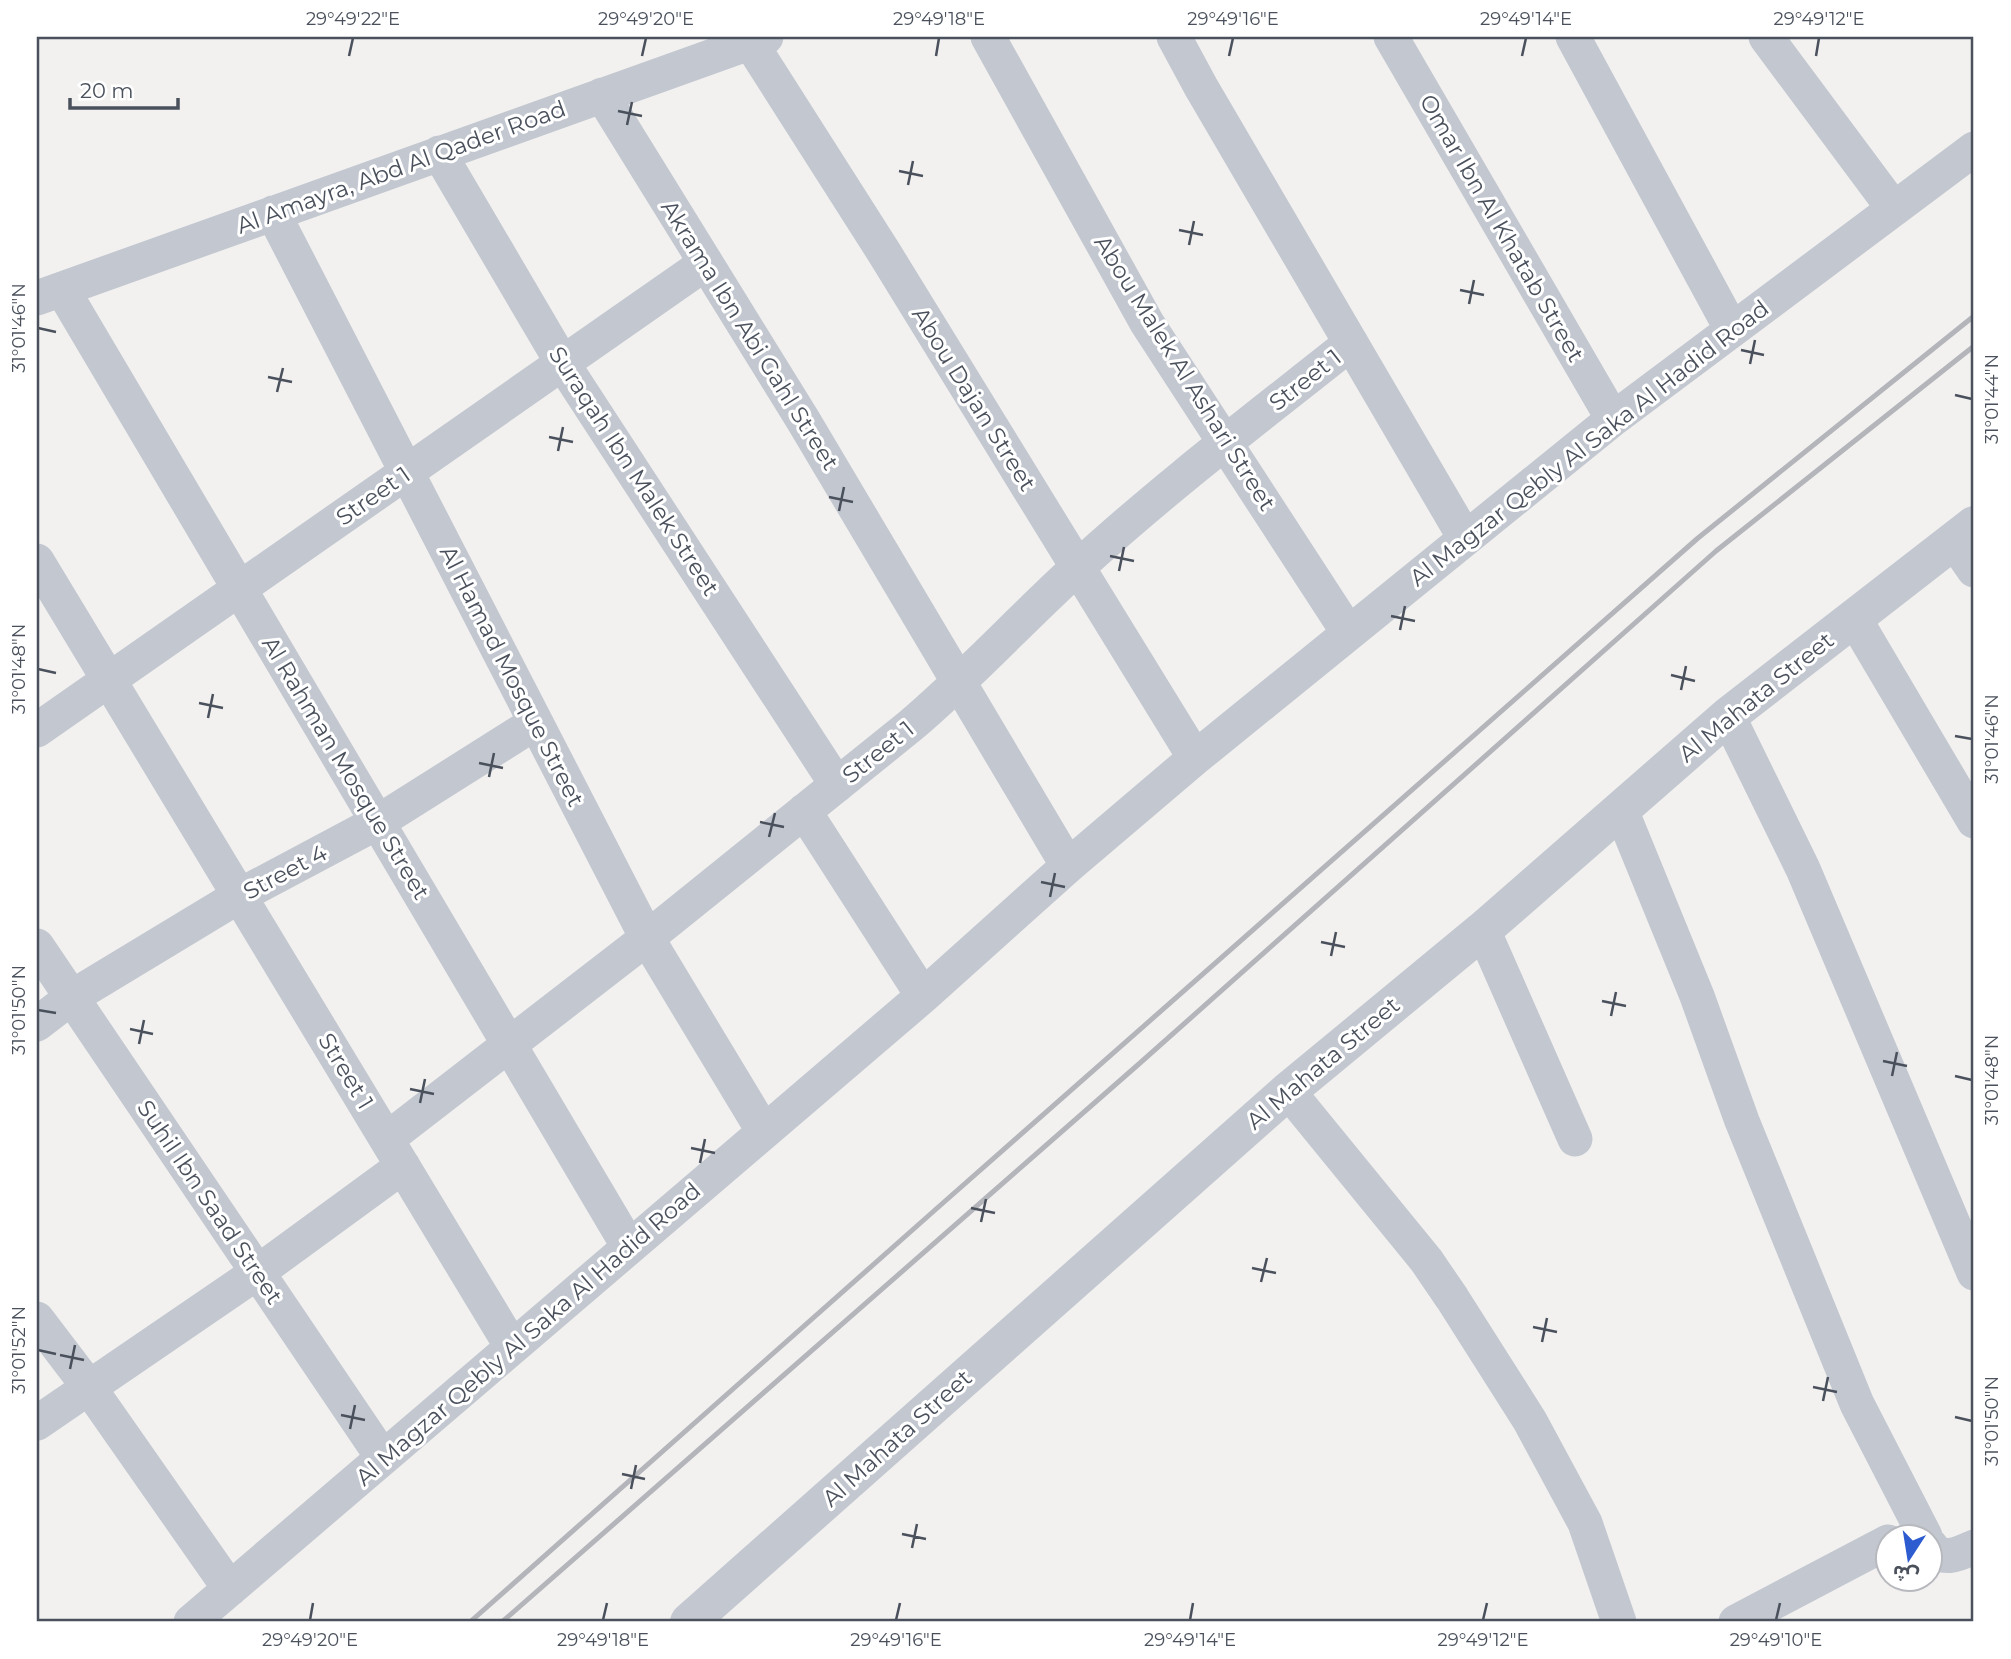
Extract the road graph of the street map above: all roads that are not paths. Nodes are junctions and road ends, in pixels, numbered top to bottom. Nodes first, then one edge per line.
1 (988, 37) edge
2 (1174, 37) edge
3 (1391, 37) edge
4 (1573, 37) edge
5 (1766, 37) edge
6 (758, 40) edge
7 (602, 95) junction
8 (1974, 149) edge
9 (439, 153) junction
10 (1894, 209) junction
11 (273, 213) junction
12 (706, 264) junction
13 (49, 293) edge
14 (1732, 330) junction
15 (1351, 344) junction
16 (563, 364) junction
17 (1613, 419) junction
18 (1226, 442) junction
19 (406, 472) junction
20 (1465, 538) junction
21 (1967, 545) edge
22 (37, 561) edge
23 (1078, 568) junction
24 (240, 589) junction
25 (1854, 618) junction
26 (1348, 632) junction
27 (109, 680) junction
28 (959, 680) junction
29 (1728, 716) junction
30 (536, 723) junction
31 (37, 730) edge
32 (1195, 758) junction
33 (837, 785) junction
34 (1621, 810) junction
35 (804, 811) junction
36 (1974, 821) edge
37 (377, 822) junction
38 (1068, 866) junction
39 (239, 896) junction
40 (1483, 930) junction
41 (647, 937) junction
42 (37, 946) edge
43 (923, 996) junction
44 (72, 997) junction
45 (37, 1024) edge
46 (509, 1044) junction
47 (1287, 1091) junction
48 (764, 1132) junction
49 (1575, 1139) dead end
50 (395, 1152) junction
51 (629, 1247) junction
52 (258, 1272) junction
53 (1974, 1273) edge
54 (37, 1319) edge
55 (512, 1347) junction
56 (88, 1386) junction
57 (37, 1423) edge
58 (383, 1458) junction
59 (1912, 1522) edge
60 (1974, 1546) edge
61 (1874, 1549) edge
62 (1944, 1556) edge
63 (230, 1589) junction
64 (191, 1622) edge
65 (689, 1622) edge
66 (1619, 1622) edge
67 (1736, 1622) edge

1 - 18 street, Abou Malek Al Ashari Street
2 - 15 street
3 - 17 street, Omar Ibn Al Khatab Street
4 - 14 street
5 - 10 street
6 - 7 street, Al Amayra, Abd Al Qader Road
6 - 23 street, Abou Dajan Street
7 - 9 street, Al Amayra, Abd Al Qader Road
7 - 12 street, Akrama Ibn Abi Gahl Street
8 - 10 street, Al Magzar Qebly Al Saka Al Hadid Road
9 - 11 street, Al Amayra, Abd Al Qader Road
9 - 16 street, Suraqah Ibn Malek Street
10 - 14 street, Al Magzar Qebly Al Saka Al Hadid Road
11 - 13 street, Al Amayra, Abd Al Qader Road
11 - 19 street, Al Hamad Mosque Street
12 - 16 street, Street 1
12 - 28 street, Akrama Ibn Abi Gahl Street
13 - 24 street, Al Rahman Mosque Street
14 - 17 street, Al Magzar Qebly Al Saka Al Hadid Road
15 - 18 street, Street 1
15 - 20 street
16 - 19 street, Street 1
16 - 33 street, Suraqah Ibn Malek Street
17 - 20 street, Al Magzar Qebly Al Saka Al Hadid Road
18 - 23 street, Street 1
18 - 26 street, Abou Malek Al Ashari Street
19 - 24 street, Street 1
19 - 30 street, Al Hamad Mosque Street
20 - 26 street, Al Magzar Qebly Al Saka Al Hadid Road
21 - 25 street, Al Mahata Street
22 - 27 street, Street 1
23 - 28 street, Street 1
23 - 32 street, Abou Dajan Street
24 - 27 street, Street 1
24 - 37 street, Al Rahman Mosque Street
25 - 29 street, Al Mahata Street
25 - 36 street
26 - 32 street, Al Magzar Qebly Al Saka Al Hadid Road
27 - 31 street, Street 1
27 - 39 street, Street 1
28 - 33 street, Street 1
28 - 38 street, Akrama Ibn Abi Gahl Street
29 - 34 street, Al Mahata Street
29 - 53 street
30 - 37 street, Street 4
30 - 41 street, Al Hamad Mosque Street
32 - 38 street, Al Magzar Qebly Al Saka Al Hadid Road
33 - 35 street, Street 1
34 - 40 street, Al Mahata Street
34 - 59 street
35 - 41 street, Street 1
35 - 43 street
37 - 39 street, Street 4
37 - 46 street, Al Rahman Mosque Street
38 - 43 street, Al Magzar Qebly Al Saka Al Hadid Road
39 - 44 street, Street 4
39 - 50 street, Street 1
40 - 47 street, Al Mahata Street
40 - 49 street
41 - 46 street, Street 1
41 - 48 street, Al Hamad Mosque Street
42 - 44 street, Suhil Ibn Saad Street
43 - 48 street, Al Magzar Qebly Al Saka Al Hadid Road
44 - 45 street, Street 4
44 - 52 street, Suhil Ibn Saad Street
46 - 50 street, Street 1
46 - 51 street, Al Rahman Mosque Street
47 - 65 street, Al Mahata Street
47 - 66 street
48 - 51 street, Al Magzar Qebly Al Saka Al Hadid Road
50 - 52 street
50 - 55 street, Street 1
51 - 55 street, Al Magzar Qebly Al Saka Al Hadid Road
52 - 56 street
52 - 58 street, Suhil Ibn Saad Street
54 - 56 street
55 - 58 street, Al Magzar Qebly Al Saka Al Hadid Road
56 - 57 street
56 - 63 street
58 - 63 street, Al Magzar Qebly Al Saka Al Hadid Road
60 - 62 street
61 - 67 street
63 - 64 street, Al Magzar Qebly Al Saka Al Hadid Road

